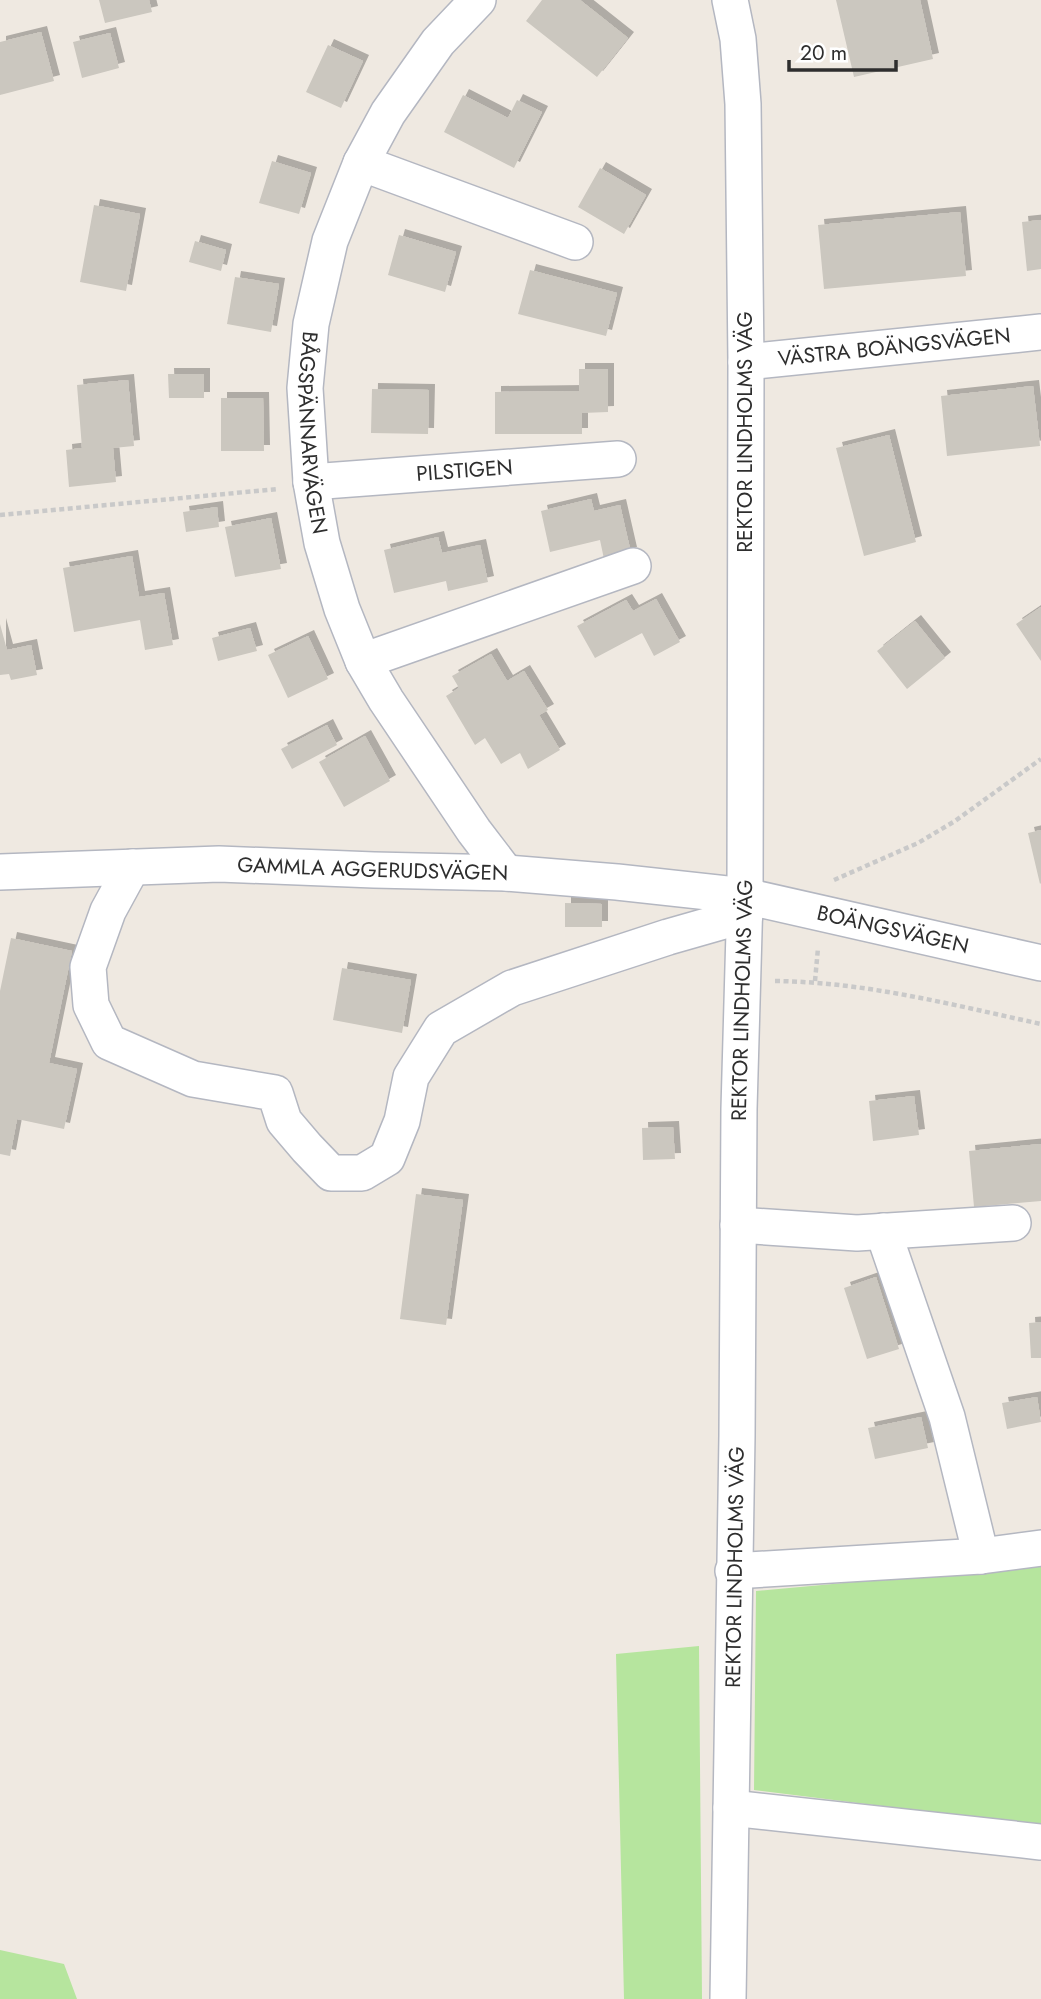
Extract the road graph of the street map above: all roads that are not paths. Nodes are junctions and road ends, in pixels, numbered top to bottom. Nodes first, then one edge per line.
1 (478, 0) edge
2 (730, 0) edge
3 (362, 163) junction
4 (575, 242) dead end
5 (1041, 332) edge
6 (746, 362) junction
7 (618, 459) dead end
8 (311, 482) junction
9 (633, 566) dead end
10 (363, 661) junction
11 (132, 867) junction
12 (0, 872) edge
13 (506, 873) junction
14 (745, 905) junction
15 (1041, 963) edge
16 (1013, 1223) dead end
17 (738, 1225) junction
18 (883, 1231) junction
19 (1041, 1548) edge
20 (981, 1556) junction
21 (733, 1571) junction
22 (731, 1808) junction
23 (1041, 1842) edge
24 (728, 1999) edge

1 - 3 street, BÅGSPÄNNARVÄGEN
2 - 6 street, REKTOR LINDHOLMS VÄG
3 - 4 street
3 - 8 street, BÅGSPÄNNARVÄGEN
5 - 6 street, VÄSTRA BOÄNGSVÄGEN
6 - 14 street, REKTOR LINDHOLMS VÄG
7 - 8 street, PILSTIGEN
8 - 10 street, BÅGSPÄNNARVÄGEN
9 - 10 street
10 - 13 street, BÅGSPÄNNARVÄGEN
11 - 12 street, GAMMLA AGGERUDSVÄGEN
11 - 13 street, GAMMLA AGGERUDSVÄGEN
11 - 14 street
13 - 14 street, GAMMLA AGGERUDSVÄGEN
14 - 15 street, BOÄNGSVÄGEN
14 - 17 street, REKTOR LINDHOLMS VÄG
16 - 18 street
17 - 18 street
17 - 21 street, REKTOR LINDHOLMS VÄG
18 - 20 street
19 - 20 street
20 - 21 street
21 - 22 street, REKTOR LINDHOLMS VÄG
22 - 23 street
22 - 24 street, REKTOR LINDHOLMS VÄG

